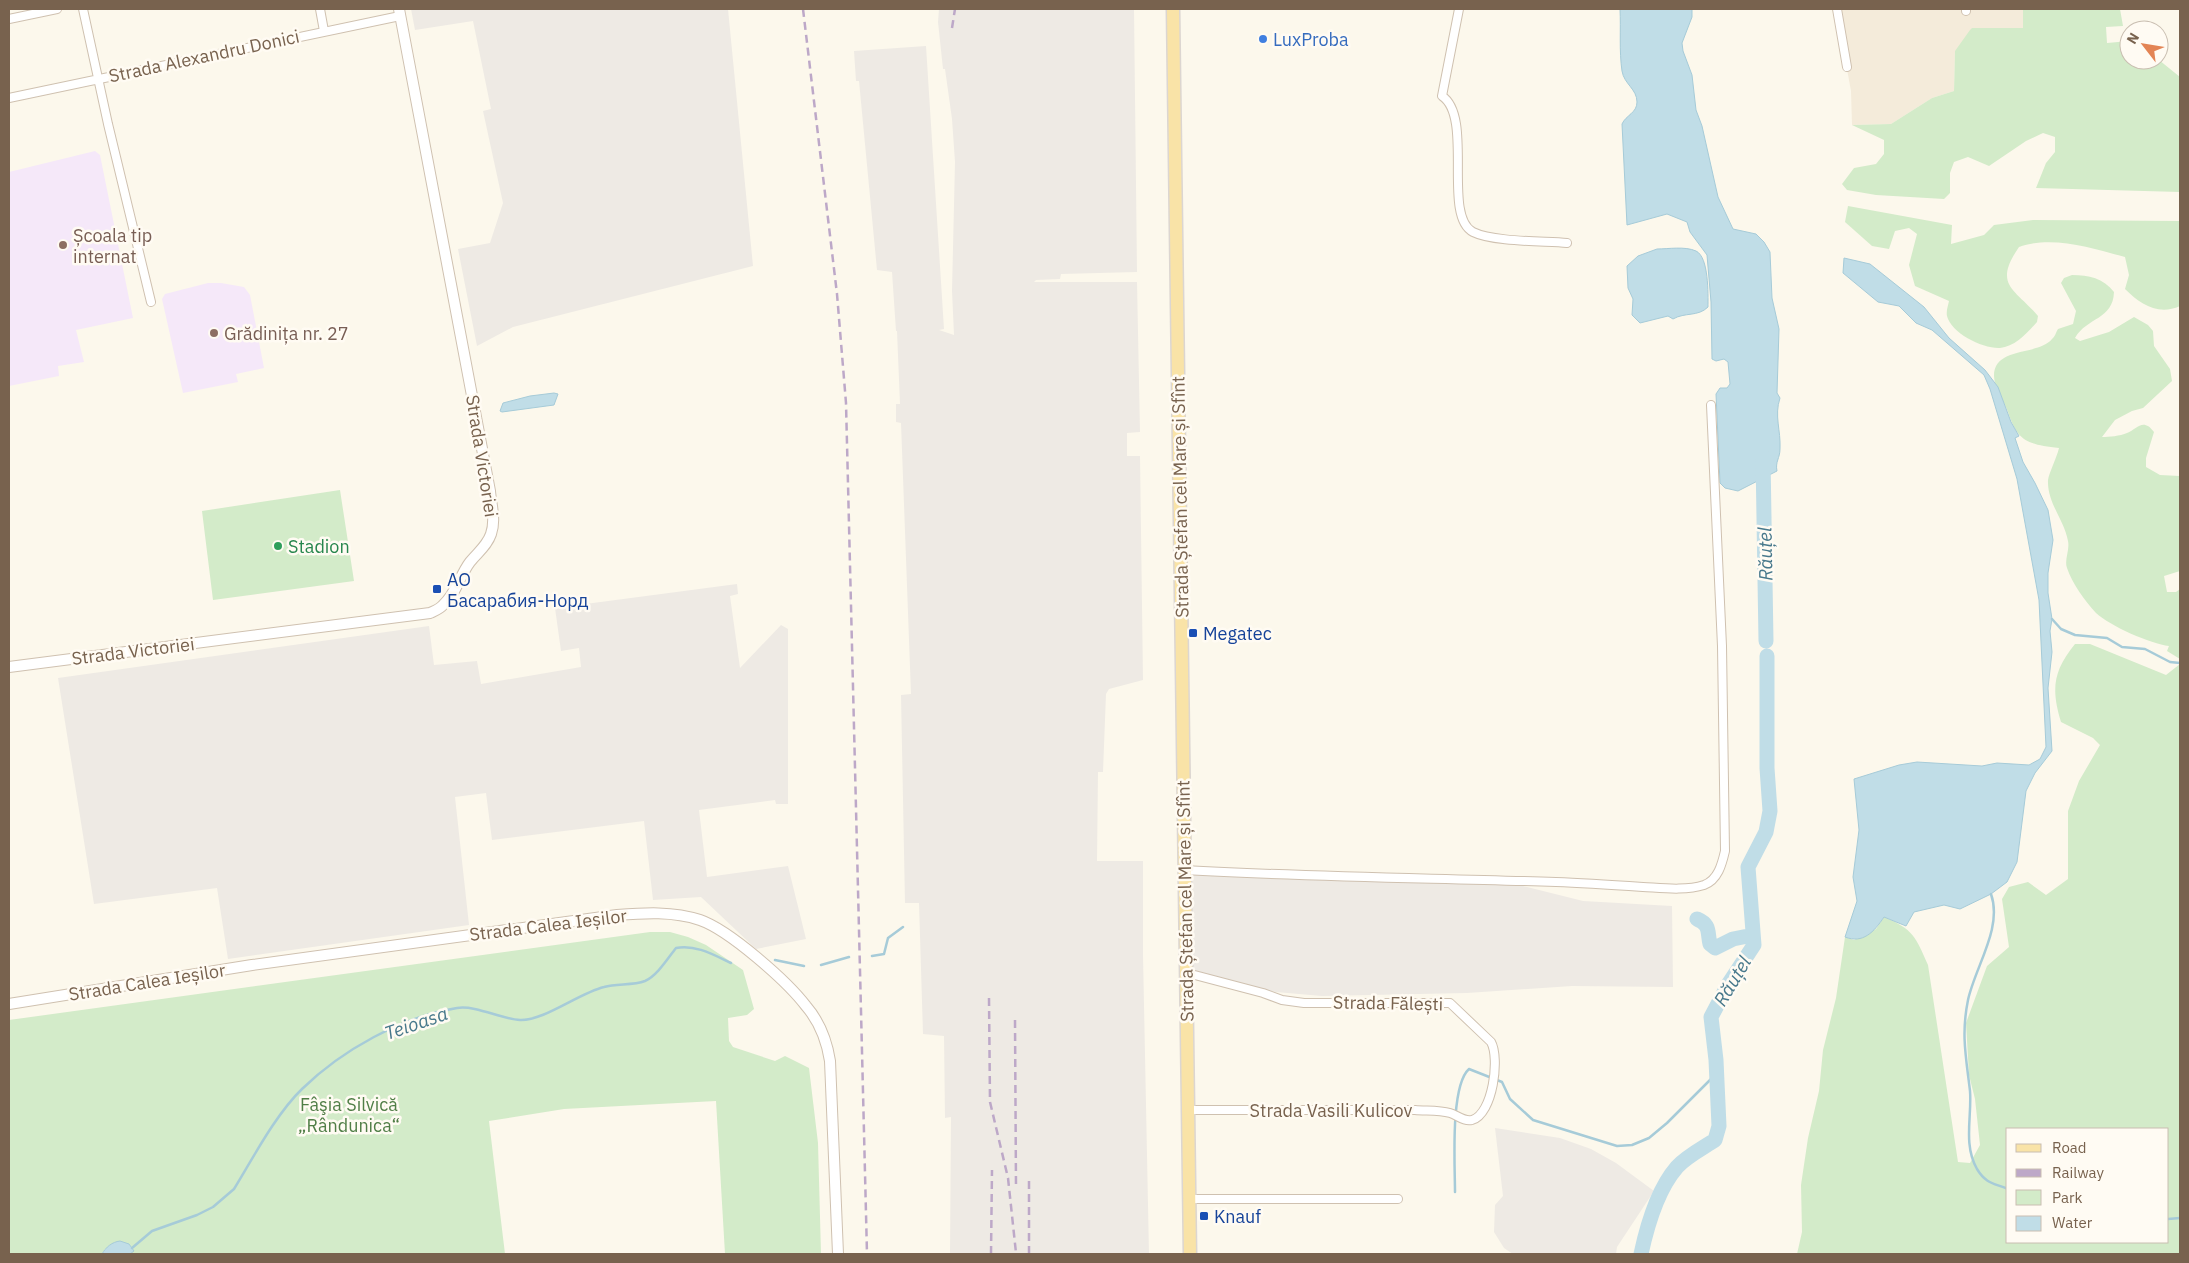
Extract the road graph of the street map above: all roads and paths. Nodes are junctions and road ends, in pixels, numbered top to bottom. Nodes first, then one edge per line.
1 (57, 9) edge
2 (83, 9) edge
3 (320, 9) edge
4 (1173, 9) edge
5 (1459, 9) edge
6 (1837, 9) edge
7 (399, 12) edge
8 (9, 19) edge
9 (324, 31) junction
10 (1847, 67) dead end
11 (98, 78) junction
12 (9, 98) edge
13 (1567, 243) dead end
14 (151, 302) dead end
15 (1711, 405) dead end
16 (9, 667) edge
17 (1184, 870) junction
18 (1187, 973) junction
19 (9, 1004) edge
20 (1188, 1110) junction
21 (1472, 1120) joint
22 (1189, 1199) junction
23 (1398, 1199) dead end
24 (838, 1254) edge
25 (1190, 1254) edge

1 - 8 street
2 - 11 street
3 - 9 street
4 - 17 main road, Strada Ștefan cel Mare și Sfînt
5 - 13 street
6 - 10 street
7 - 9 street, Strada Alexandru Donici
7 - 16 street, Strada Victoriei
9 - 11 street, Strada Alexandru Donici
11 - 12 street, Strada Alexandru Donici
11 - 14 street
15 - 17 street
17 - 18 main road, Strada Ștefan cel Mare și Sfînt
18 - 20 main road, Strada Ștefan cel Mare și Sfînt
18 - 21 street, Strada Fălești
19 - 24 street, Strada Calea Ieșilor
20 - 21 street, Strada Vasili Kulicov
20 - 22 main road, Strada Ștefan cel Mare și Sfînt
22 - 23 street
22 - 25 main road, Strada Ștefan cel Mare și Sfînt

